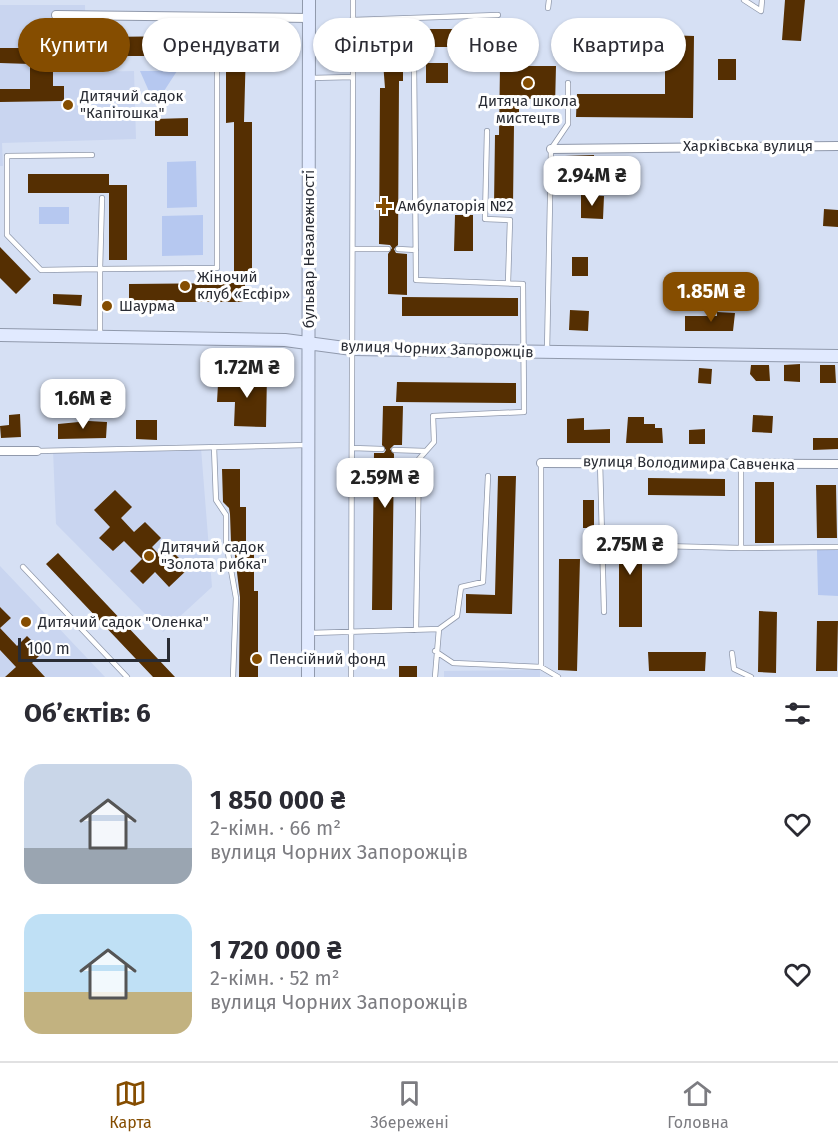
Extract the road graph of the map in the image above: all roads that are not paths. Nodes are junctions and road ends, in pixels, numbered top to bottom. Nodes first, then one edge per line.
1 (309, 0) edge
2 (353, 0) edge
3 (549, 0) edge
4 (744, 0) edge
5 (762, 0) edge
6 (548, 8) dead end
7 (56, 15) dead end
8 (185, 15) junction
9 (498, 15) dead end
10 (185, 18) edge
11 (309, 18) junction
12 (352, 18) edge
13 (410, 18) edge
14 (217, 72) edge
15 (353, 72) edge
16 (414, 72) edge
17 (353, 77) junction
18 (309, 78) junction
19 (568, 83) dead end
20 (487, 131) dead end
21 (838, 146) edge
22 (551, 149) junction
23 (92, 155) dead end
24 (102, 198) dead end
25 (352, 249) junction
26 (388, 249) dead end
27 (398, 249) dead end
28 (416, 250) junction
29 (100, 269) junction
30 (508, 283) junction
31 (0, 335) edge
32 (100, 337) junction
33 (310, 343) junction
34 (352, 349) junction
35 (522, 351) junction
36 (547, 352) junction
37 (838, 356) edge
38 (308, 445) junction
39 (214, 447) junction
40 (352, 448) junction
41 (382, 449) dead end
42 (394, 450) dead end
43 (0, 451) edge
44 (37, 451) joint
45 (426, 451) junction
46 (600, 461) junction
47 (541, 463) joint
48 (838, 464) edge
49 (741, 465) junction
50 (488, 476) dead end
51 (662, 546) dead end
52 (838, 547) edge
53 (741, 548) junction
54 (23, 567) dead end
55 (604, 612) dead end
56 (439, 628) junction
57 (417, 630) junction
58 (351, 632) junction
59 (308, 633) junction
60 (435, 651) junction
61 (732, 653) dead end
62 (541, 667) junction
63 (127, 677) edge
64 (233, 677) edge
65 (308, 677) edge
66 (351, 677) edge
67 (435, 677) edge
68 (558, 677) edge
69 (751, 677) edge

1 - 11 street, бульвар Незалежності
2 - 12 lane
3 - 6 lane
4 - 5 lane
7 - 8 street
8 - 10 lane
8 - 11 street
9 - 13 lane
11 - 18 street, бульвар Незалежності
14 - 29 lane
15 - 17 lane
16 - 28 lane
17 - 18 lane
17 - 25 lane
18 - 33 street, бульвар Незалежності
19 - 22 lane
20 - 30 lane
21 - 22 street, Харківська вулиця
22 - 36 lane
23 - 29 lane
24 - 29 lane
25 - 26 lane
25 - 34 lane
27 - 28 lane
28 - 30 lane
29 - 32 lane
30 - 35 lane
31 - 32 street, вулиця Чорних Запорожців
32 - 33 street, вулиця Чорних Запорожців
33 - 34 street, вулиця Чорних Запорожців
33 - 38 street, бульвар Незалежності
34 - 35 street, вулиця Чорних Запорожців
34 - 40 lane
35 - 36 street, вулиця Чорних Запорожців
35 - 45 lane
36 - 37 street, вулиця Чорних Запорожців
38 - 39 lane
38 - 59 street, бульвар Незалежності
39 - 44 lane
39 - 64 lane
40 - 41 lane
40 - 58 lane
42 - 45 lane
43 - 44 street
45 - 57 lane
46 - 47 street, вулиця Володимира Савченка
46 - 49 street, вулиця Володимира Савченка
46 - 55 lane
47 - 62 lane
48 - 49 street, вулиця Володимира Савченка
49 - 53 lane
50 - 56 lane
51 - 53 lane
52 - 53 lane
54 - 63 lane
56 - 57 lane
56 - 60 lane
57 - 58 lane
58 - 59 lane
58 - 66 lane
59 - 65 street, бульвар Незалежності
60 - 62 lane
60 - 67 lane
61 - 69 lane
62 - 68 lane

